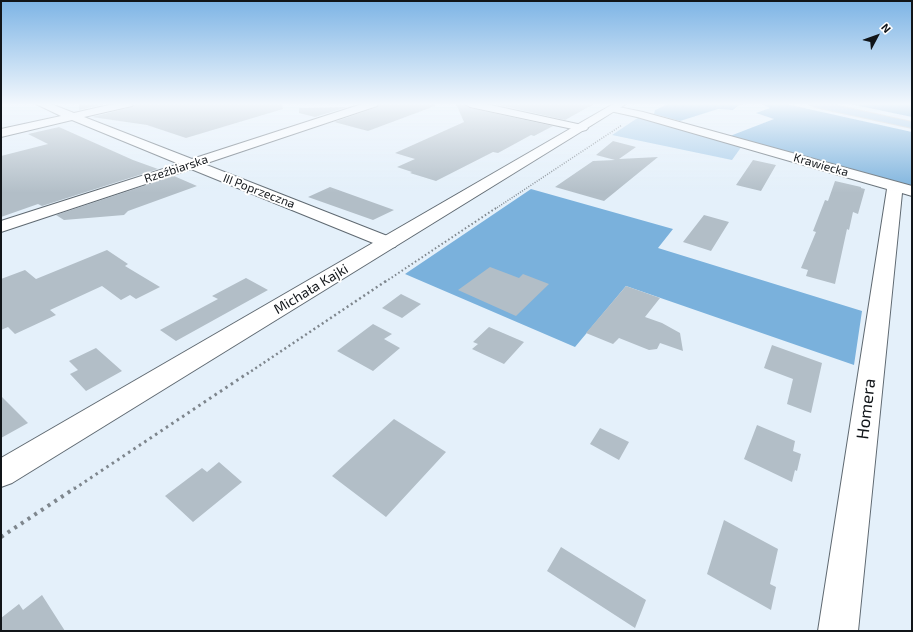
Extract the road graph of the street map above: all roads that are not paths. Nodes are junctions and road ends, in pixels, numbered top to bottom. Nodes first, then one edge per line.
1 (115, 133) edge
2 (283, 133) edge
3 (573, 133) edge
4 (708, 133) edge
5 (190, 164) junction
6 (903, 189) edge
7 (1, 227) edge
8 (389, 243) junction
9 (1, 474) edge
10 (838, 631) edge

1 - 5 street, III Poprzeczna
2 - 5 street, Rzeźbiarska
3 - 8 street, Michała Kajki
4 - 6 street, Krawiecka
5 - 7 street, Rzeźbiarska
5 - 8 street, III Poprzeczna
6 - 10 street, Homera
8 - 9 street, Michała Kajki

